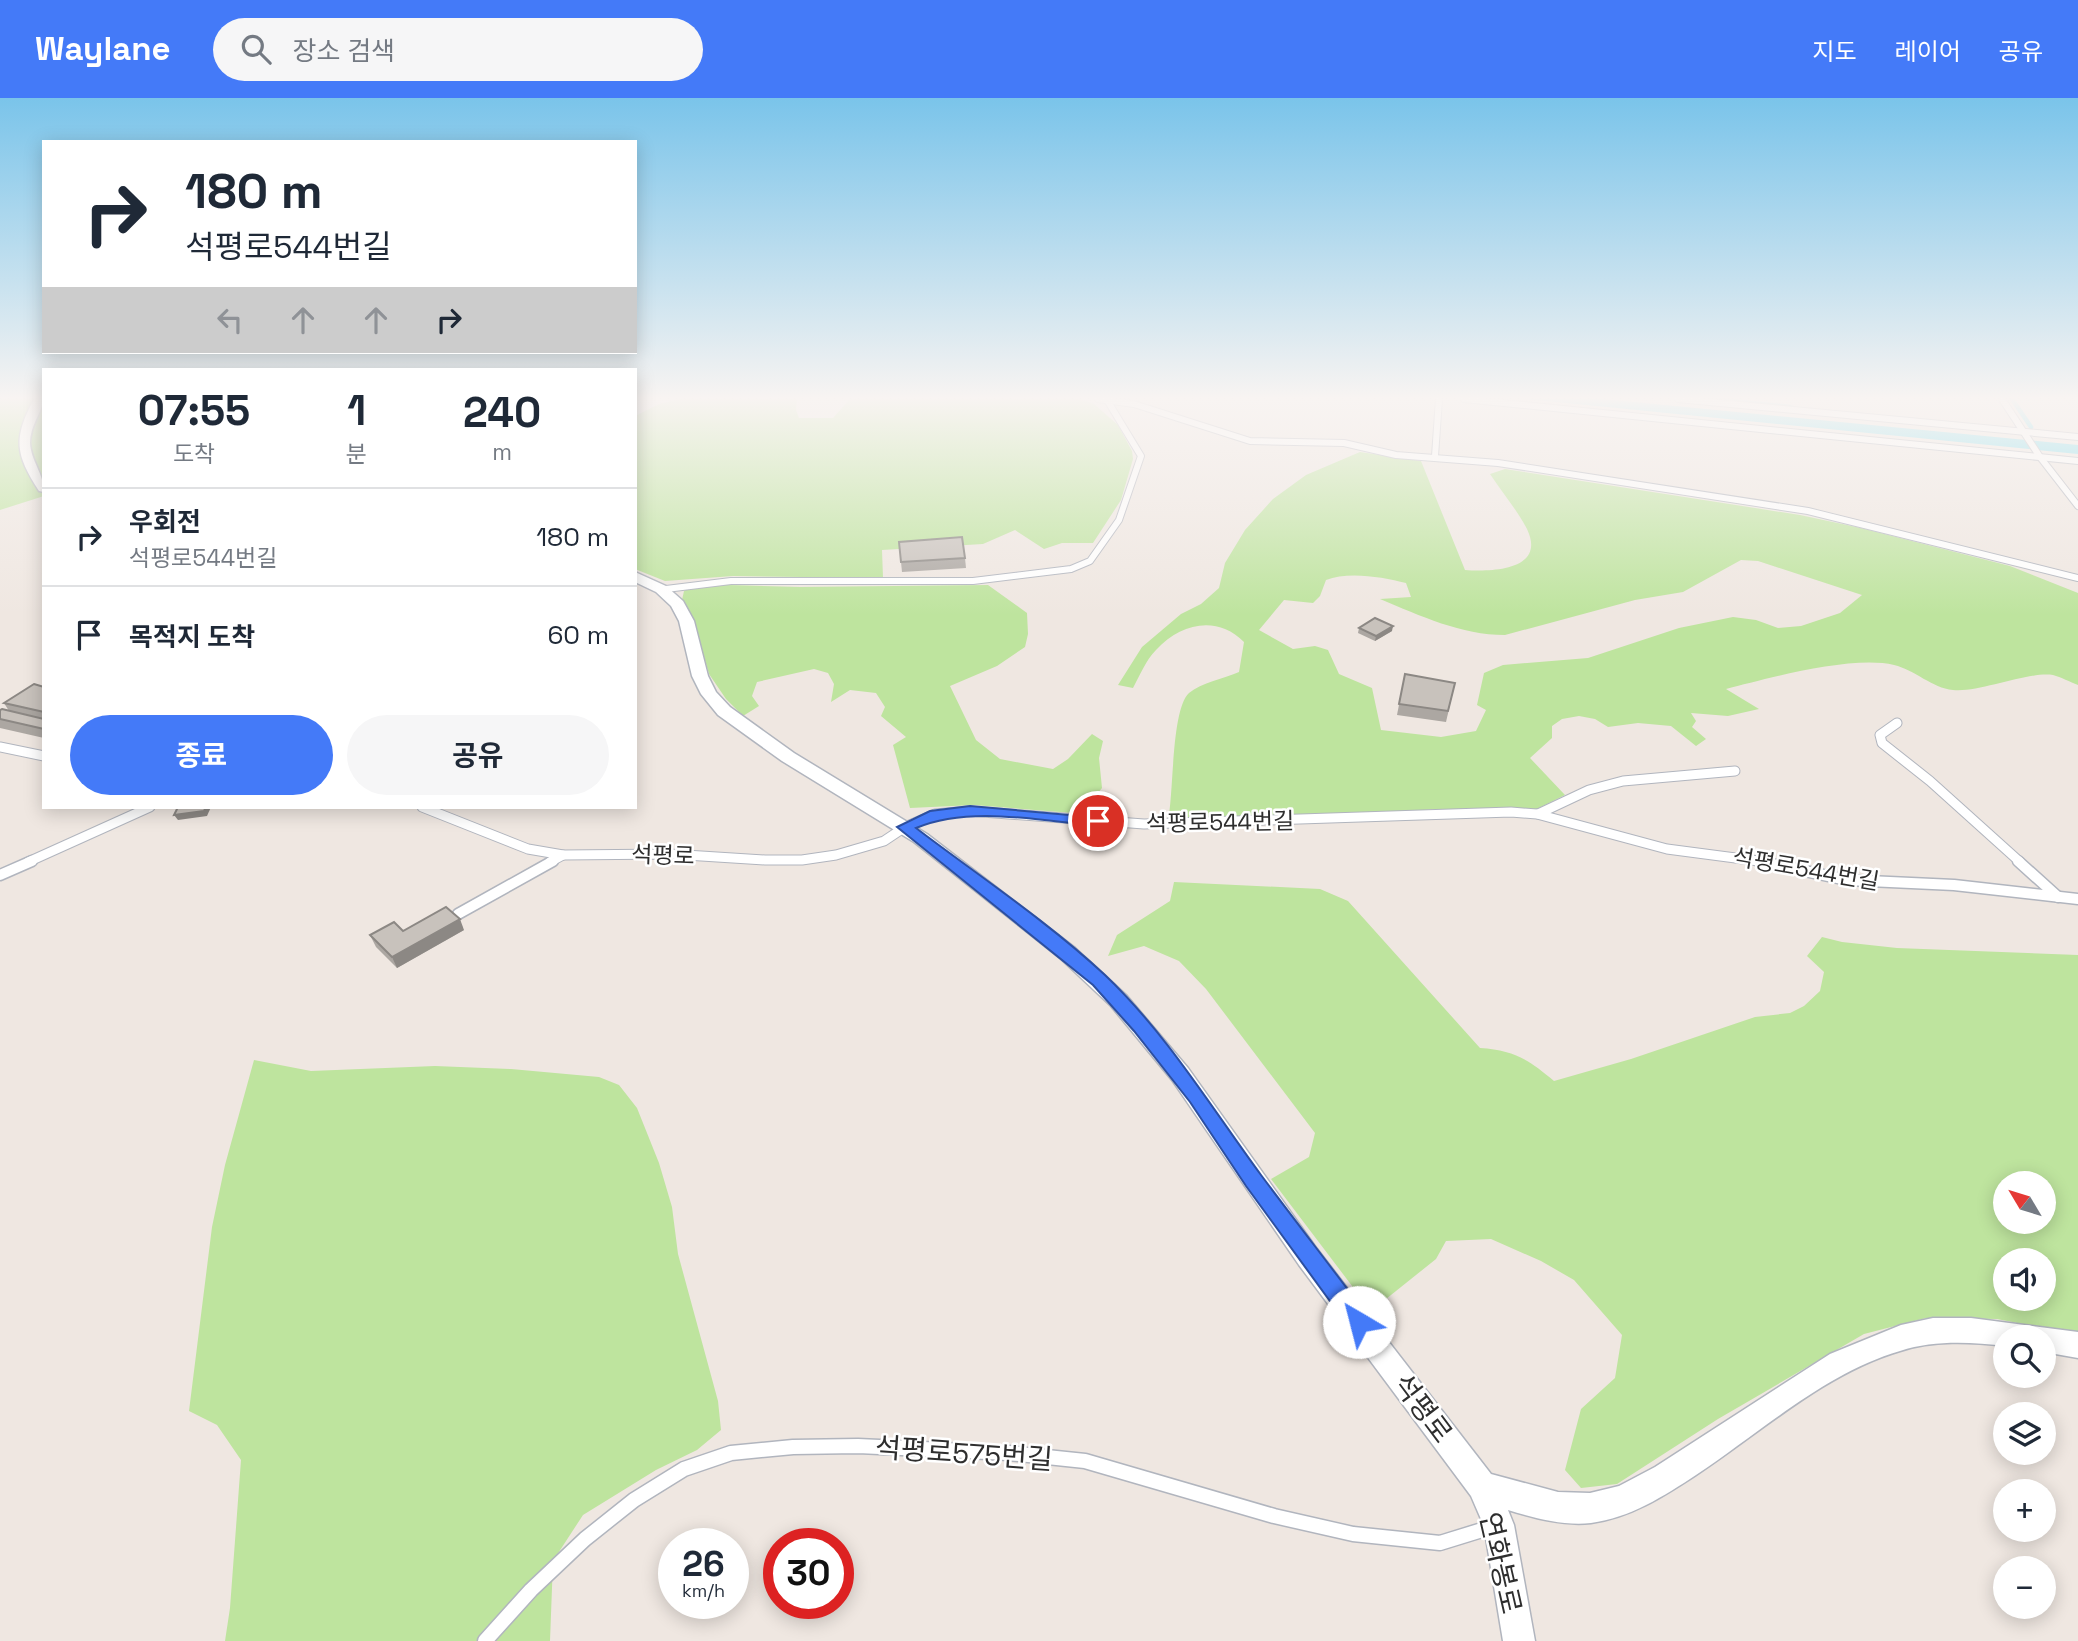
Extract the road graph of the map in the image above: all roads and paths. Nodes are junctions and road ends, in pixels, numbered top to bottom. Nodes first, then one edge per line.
1 (1136, 471) edge
2 (1550, 471) edge
3 (2051, 471) edge
4 (2078, 506) edge
5 (637, 577) edge
6 (2078, 578) edge
7 (666, 589) junction
8 (1897, 723) dead end
9 (0, 747) edge
10 (42, 756) edge
11 (1735, 771) dead end
12 (146, 809) edge
13 (427, 809) edge
14 (1537, 814) junction
15 (905, 827) junction
16 (562, 855) junction
17 (0, 875) edge
18 (2058, 897) junction
19 (2078, 899) edge
20 (458, 915) edge
21 (1993, 1330) edge
22 (2056, 1341) edge
23 (2078, 1345) edge
24 (1481, 1486) junction
25 (1499, 1525) junction
26 (485, 1641) edge
27 (1518, 1641) edge

1 - 7 lane
2 - 6 lane
3 - 4 lane
5 - 7 street
7 - 15 street, 석평로
8 - 18 lane
9 - 10 lane
11 - 14 lane, 석평로544번길
12 - 17 lane
13 - 16 lane, 석평로
14 - 15 lane, 석평로544번길
14 - 18 lane, 석평로544번길
15 - 16 lane, 석평로
15 - 24 street, 석평로
16 - 20 lane
18 - 19 lane, 석평로544번길
21 - 24 street
22 - 23 street
24 - 25 street, 연화봉로
25 - 26 lane, 석평로575번길
25 - 27 street, 연화봉로

